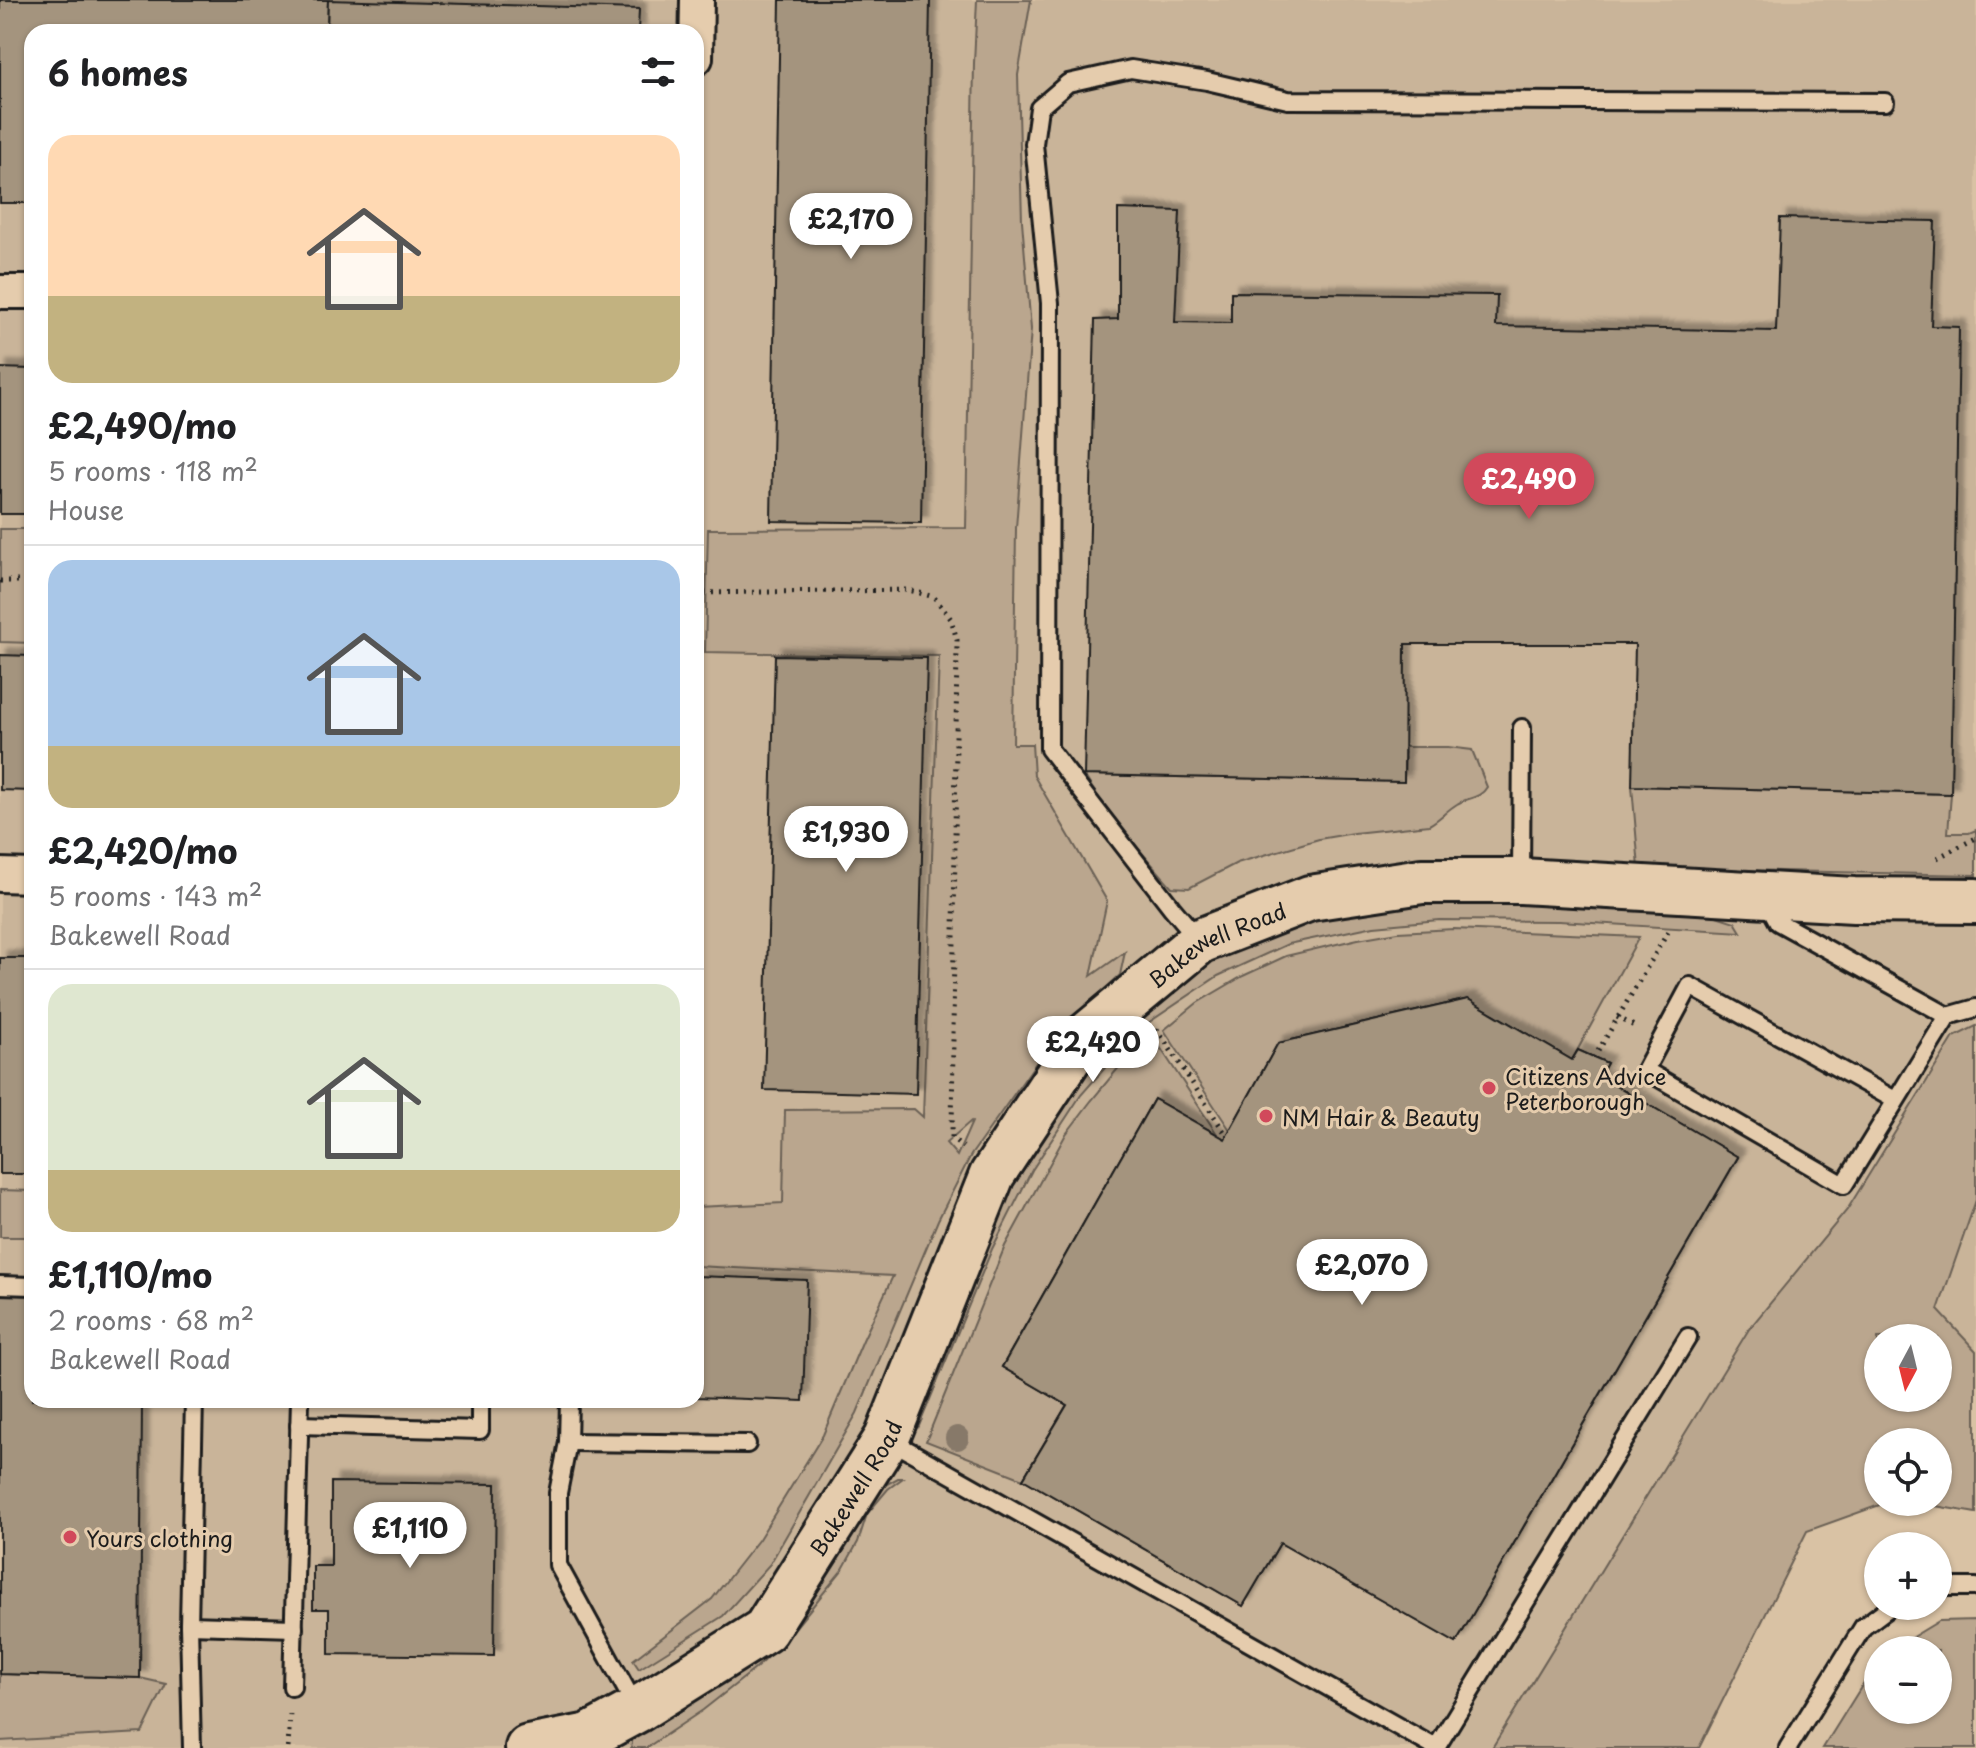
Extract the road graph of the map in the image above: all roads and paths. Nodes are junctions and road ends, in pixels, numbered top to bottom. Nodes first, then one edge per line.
1 (697, 0) edge
2 (697, 24) edge
3 (1885, 102) dead end
4 (0, 292) edge
5 (24, 292) edge
6 (0, 581) edge
7 (24, 581) edge
8 (704, 593) edge
9 (1522, 728) dead end
10 (0, 875) edge
11 (24, 876) edge
12 (1521, 881) junction
13 (1763, 895) junction
14 (1976, 901) edge
15 (1668, 932) dead end
16 (1200, 941) junction
17 (1976, 1008) edge
18 (1948, 1016) junction
19 (1157, 1028) dead end
20 (1594, 1058) dead end
21 (1895, 1100) junction
22 (1227, 1136) dead end
23 (992, 1175) junction
24 (0, 1285) edge
25 (24, 1286) edge
26 (1688, 1337) dead end
27 (194, 1408) edge
28 (300, 1408) edge
29 (480, 1408) edge
30 (569, 1408) edge
31 (299, 1425) junction
32 (887, 1438) junction
33 (568, 1442) junction
34 (747, 1444) dead end
35 (1952, 1587) edge
36 (1976, 1587) edge
37 (1872, 1620) edge
38 (189, 1625) junction
39 (294, 1628) junction
40 (292, 1687) joint
41 (637, 1710) junction
42 (593, 1742) edge
43 (192, 1748) edge
44 (288, 1748) edge
45 (528, 1748) edge
46 (1436, 1748) edge
47 (1788, 1748) edge

1 - 2 street
3 - 16 lane
4 - 5 street
6 - 7 path
8 - 23 path
9 - 12 lane
10 - 11 street
12 - 13 street, Bakewell Road
12 - 16 street, Bakewell Road
13 - 14 street, Bakewell Road
13 - 18 lane
15 - 20 path
16 - 23 street, Bakewell Road
17 - 18 lane
18 - 21 lane
19 - 22 path
21 - 21 lane
23 - 32 street, Bakewell Road
24 - 25 lane
26 - 46 lane
27 - 38 lane
28 - 31 lane
29 - 31 lane
30 - 33 lane
31 - 39 lane
32 - 41 street, Bakewell Road
32 - 46 lane
33 - 34 lane
33 - 41 lane
35 - 36 lane
37 - 47 lane
38 - 39 lane
38 - 43 lane
39 - 40 lane
40 - 44 path
41 - 42 street, Bakewell Road
42 - 45 street, Bakewell Road

